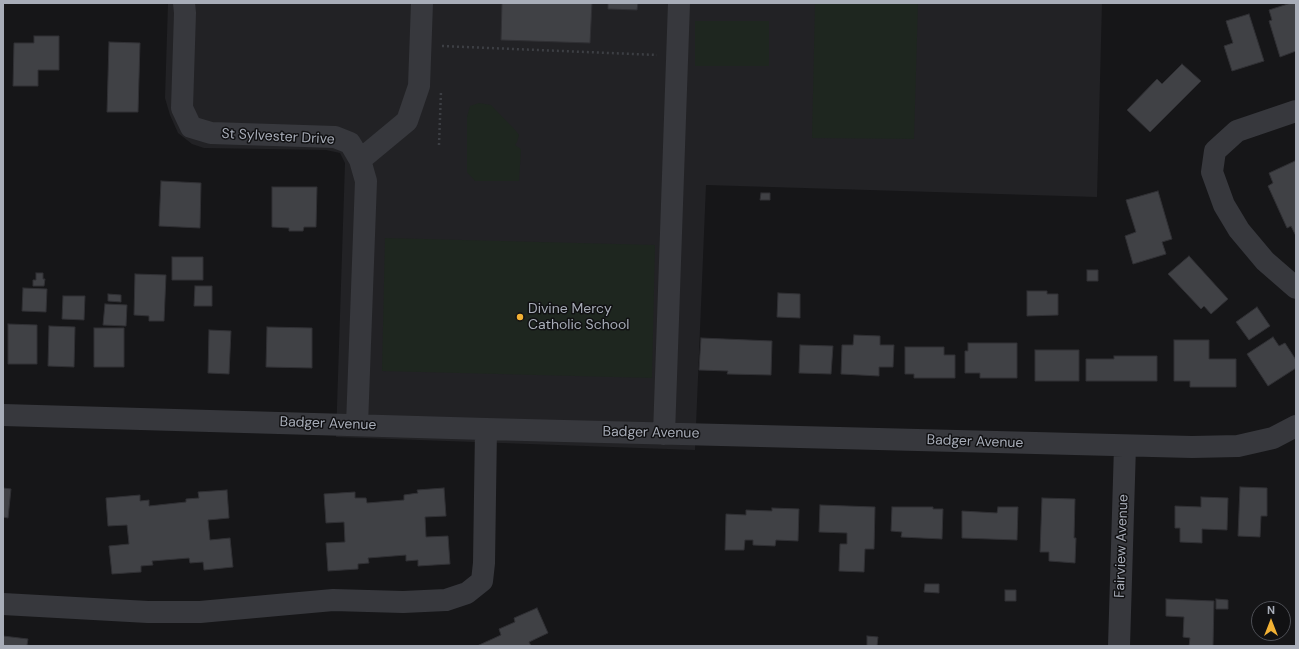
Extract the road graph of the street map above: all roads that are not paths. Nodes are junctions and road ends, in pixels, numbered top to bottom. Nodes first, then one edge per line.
1 (184, 3) edge
2 (422, 3) edge
3 (679, 3) edge
4 (1296, 111) edge
5 (360, 160) junction
6 (1296, 288) edge
7 (3, 414) edge
8 (357, 425) junction
9 (1296, 426) edge
10 (486, 429) junction
11 (664, 434) junction
12 (1125, 446) junction
13 (3, 604) edge
14 (1119, 646) edge

1 - 5 street, St Sylvester Drive
2 - 5 street
3 - 11 street
4 - 6 street
5 - 8 street, St Sylvester Drive
7 - 8 street, Badger Avenue
8 - 10 street, Badger Avenue
9 - 12 street, Badger Avenue
10 - 11 street, Badger Avenue
10 - 13 street
11 - 12 street, Badger Avenue
12 - 14 street, Fairview Avenue

